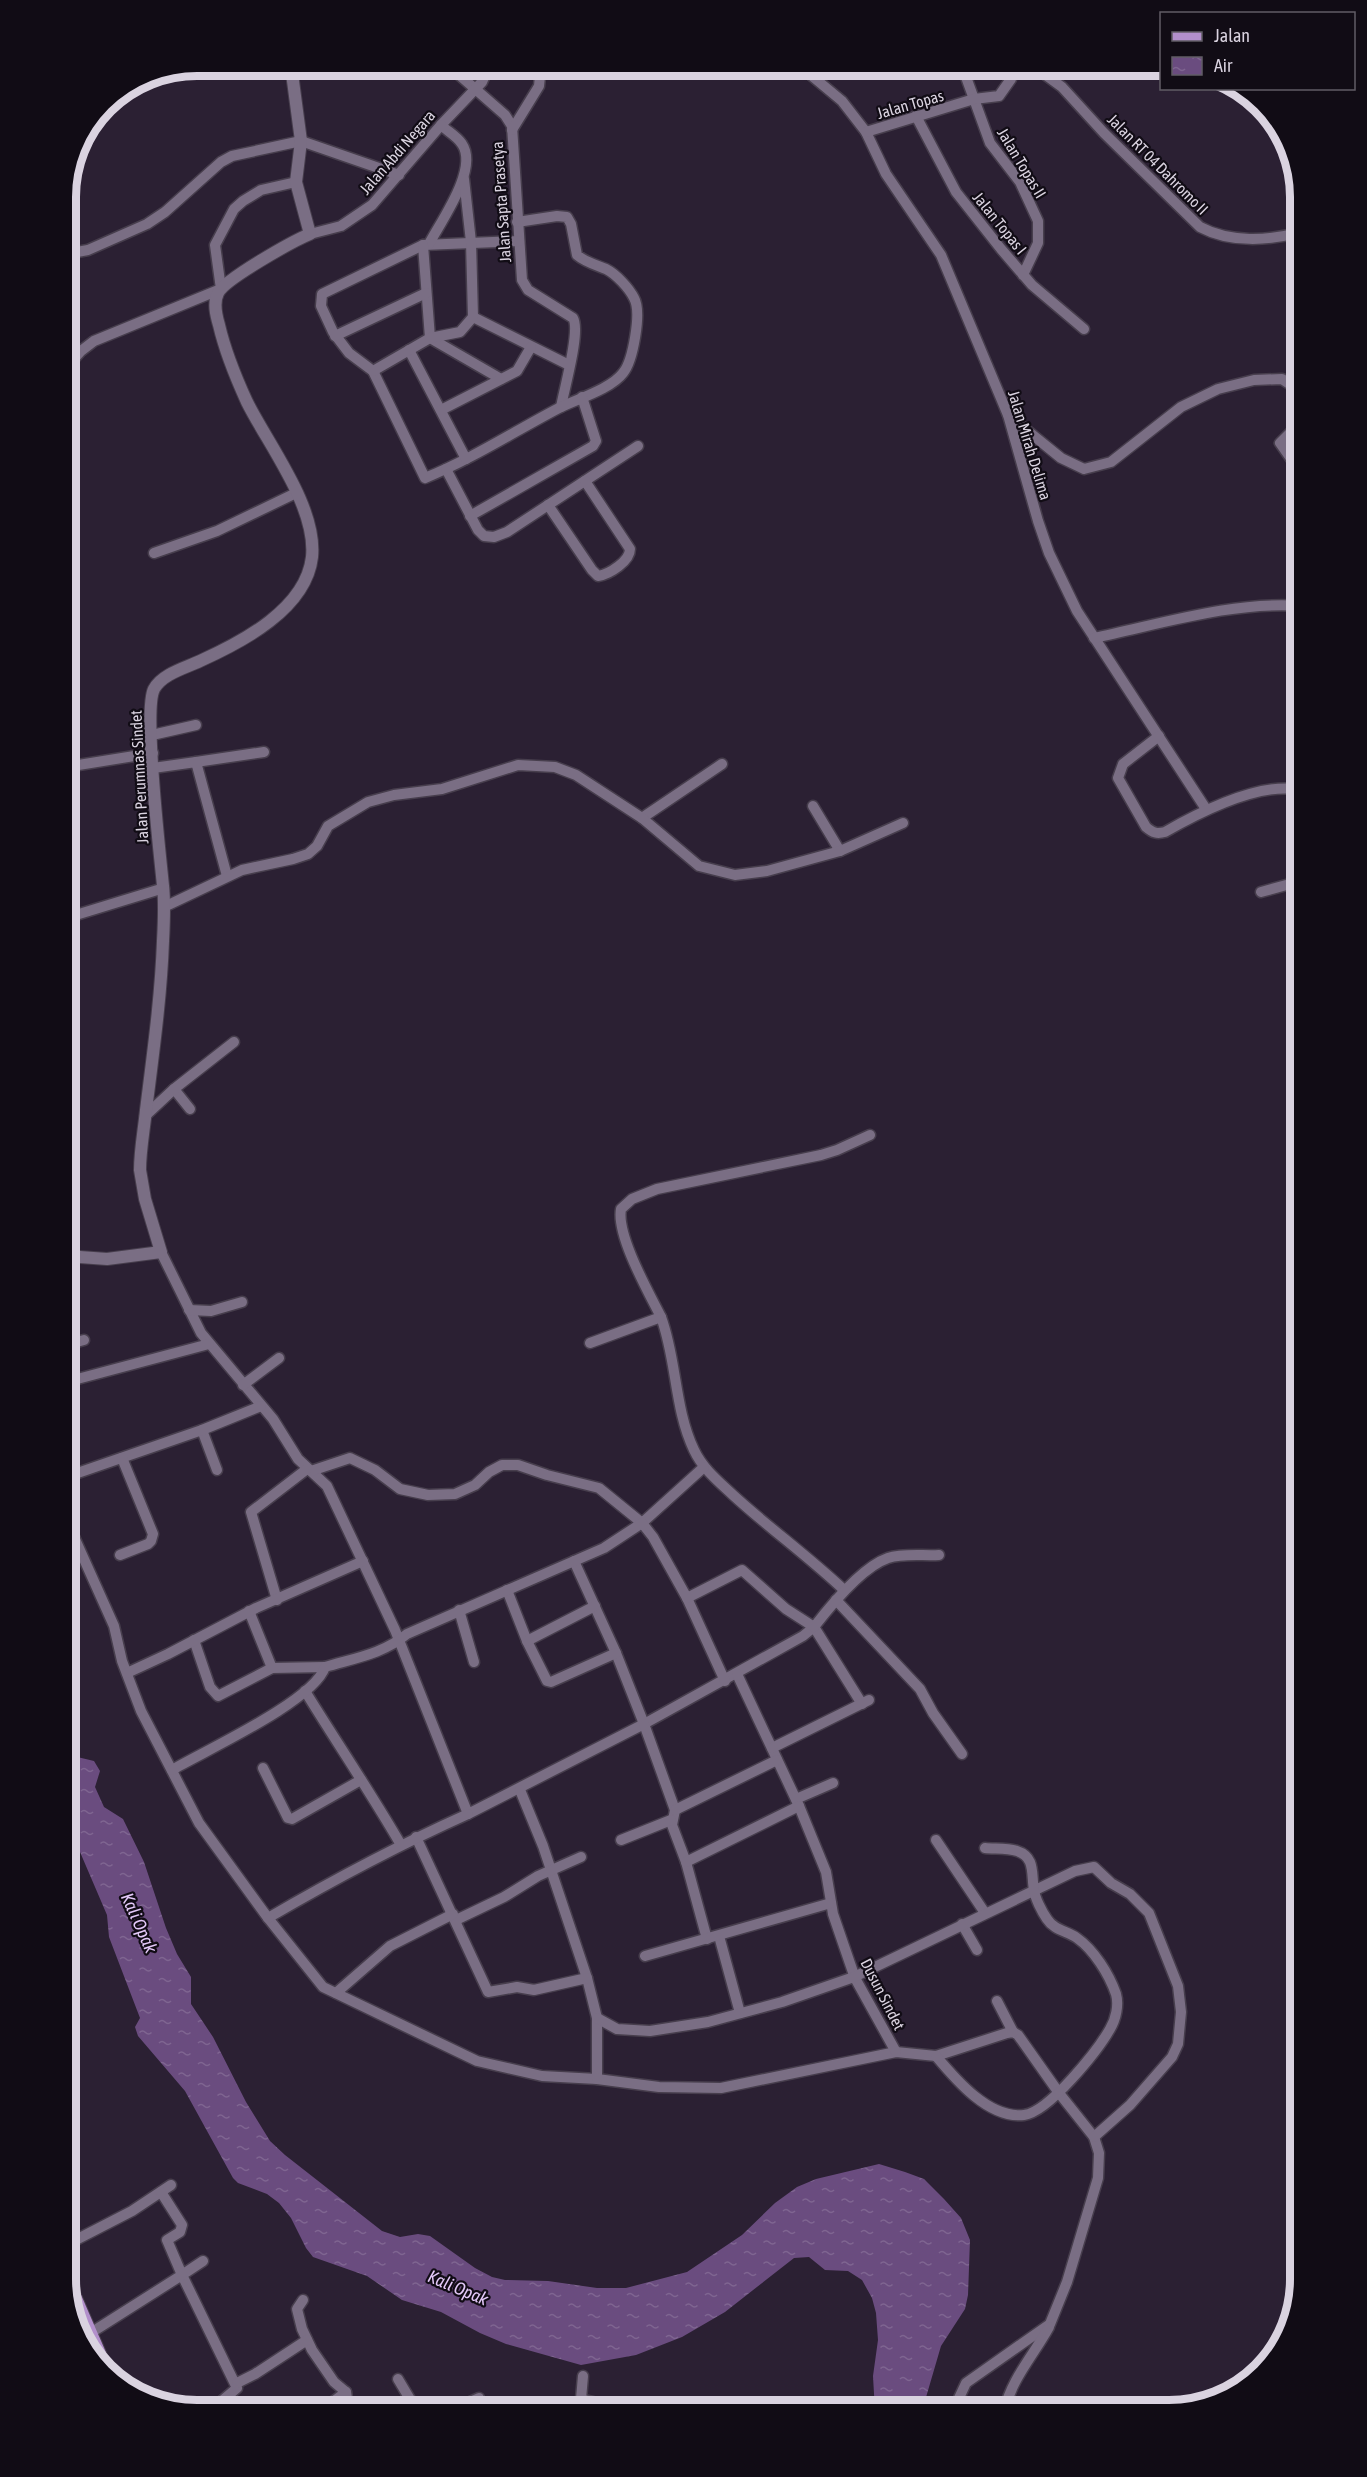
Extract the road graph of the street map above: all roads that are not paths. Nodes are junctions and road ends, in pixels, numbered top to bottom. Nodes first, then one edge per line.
1 (292, 77) edge
2 (461, 77) edge
3 (484, 77) edge
4 (540, 77) edge
5 (813, 77) edge
6 (966, 77) edge
7 (1010, 77) edge
8 (1048, 77) edge
9 (475, 89) junction
10 (975, 99) junction
11 (916, 116) junction
12 (441, 124) junction
13 (512, 130) junction
14 (866, 132) junction
15 (301, 141) junction
16 (399, 175) junction
17 (464, 180) junction
18 (296, 182) junction
19 (518, 222) junction
20 (310, 234) junction
21 (1291, 235) edge
22 (519, 241) junction
23 (471, 242) junction
24 (426, 244) junction
25 (77, 252) edge
26 (1023, 275) junction
27 (220, 289) junction
28 (426, 293) junction
29 (473, 317) junction
30 (1084, 329) dead end
31 (335, 336) junction
32 (430, 338) junction
33 (531, 346) junction
34 (409, 350) junction
35 (77, 356) edge
36 (568, 365) junction
37 (373, 371) junction
38 (501, 379) junction
39 (1291, 385) edge
40 (582, 397) junction
41 (561, 407) junction
42 (441, 410) junction
43 (1008, 415) junction
44 (1291, 432) edge
45 (638, 446) dead end
46 (1291, 458) edge
47 (466, 459) junction
48 (446, 469) junction
49 (585, 481) junction
50 (296, 493) junction
51 (548, 505) junction
52 (470, 516) junction
53 (154, 553) dead end
54 (1291, 605) edge
55 (1094, 638) junction
56 (196, 725) dead end
57 (152, 735) junction
58 (1159, 736) junction
59 (264, 752) dead end
60 (153, 753) junction
61 (196, 762) junction
62 (722, 764) dead end
63 (77, 765) edge
64 (153, 768) junction
65 (1291, 790) edge
66 (813, 806) dead end
67 (1206, 809) junction
68 (642, 818) junction
69 (903, 823) dead end
70 (840, 851) junction
71 (227, 876) junction
72 (1291, 884) edge
73 (164, 888) junction
74 (1261, 892) dead end
75 (164, 907) junction
76 (77, 915) edge
77 (234, 1042) dead end
78 (174, 1089) junction
79 (190, 1109) dead end
80 (146, 1116) junction
81 (870, 1135) dead end
82 (161, 1252) junction
83 (76, 1257) edge
84 (242, 1302) dead end
85 (189, 1310) junction
86 (661, 1317) junction
87 (84, 1340) dead end
88 (76, 1342) edge
89 (590, 1342) dead end
90 (209, 1344) junction
91 (279, 1358) dead end
92 (76, 1379) edge
93 (243, 1384) junction
94 (261, 1406) junction
95 (202, 1430) junction
96 (122, 1458) junction
97 (704, 1467) junction
98 (217, 1470) dead end
99 (309, 1470) junction
100 (76, 1473) edge
101 (642, 1523) junction
102 (76, 1542) edge
103 (120, 1555) dead end
104 (939, 1555) dead end
105 (363, 1561) junction
106 (574, 1561) junction
107 (507, 1590) junction
108 (844, 1590) junction
109 (687, 1598) junction
110 (277, 1600) junction
111 (836, 1600) junction
112 (595, 1606) junction
113 (459, 1610) junction
114 (249, 1611) junction
115 (814, 1627) junction
116 (194, 1640) junction
117 (399, 1640) junction
118 (528, 1641) junction
119 (616, 1653) junction
120 (474, 1662) dead end
121 (325, 1667) junction
122 (272, 1668) junction
123 (127, 1673) junction
124 (737, 1674) junction
125 (725, 1681) junction
126 (305, 1691) junction
127 (644, 1724) junction
128 (771, 1748) junction
129 (962, 1754) dead end
130 (777, 1760) junction
131 (263, 1768) dead end
132 (172, 1770) junction
133 (361, 1780) junction
134 (834, 1783) dead end
135 (520, 1790) junction
136 (797, 1802) junction
137 (468, 1814) junction
138 (673, 1815) junction
139 (416, 1837) junction
140 (621, 1840) dead end
141 (936, 1840) dead end
142 (402, 1845) junction
143 (985, 1848) dead end
144 (581, 1857) dead end
145 (686, 1862) junction
146 (550, 1870) junction
147 (1034, 1890) junction
148 (831, 1903) junction
149 (985, 1913) junction
150 (454, 1917) junction
151 (268, 1918) junction
152 (962, 1924) junction
153 (719, 1936) junction
154 (707, 1939) junction
155 (977, 1950) dead end
156 (645, 1956) dead end
157 (854, 1977) junction
158 (587, 1978) junction
159 (336, 1993) junction
160 (998, 2001) dead end
161 (740, 2013) junction
162 (597, 2018) junction
163 (1012, 2032) junction
164 (897, 2052) junction
165 (936, 2056) junction
166 (597, 2079) junction
167 (1059, 2093) junction
168 (1094, 2137) junction
169 (171, 2184) dead end
170 (161, 2192) junction
171 (76, 2240) edge
172 (203, 2261) dead end
173 (182, 2275) junction
174 (303, 2300) dead end
175 (1050, 2324) junction
176 (89, 2334) edge
177 (307, 2340) junction
178 (583, 2376) dead end
179 (398, 2379) dead end
180 (237, 2383) junction
181 (346, 2392) junction
182 (479, 2398) dead end
183 (581, 2399) joint
184 (224, 2400) edge
185 (335, 2400) edge
186 (347, 2400) edge
187 (410, 2400) edge
188 (475, 2400) edge
189 (585, 2400) edge
190 (959, 2400) edge
191 (1006, 2400) edge

1 - 15 street
2 - 9 street, Jalan Sapta Prasetya
3 - 9 street, Jalan Abdi Negara
4 - 13 street
5 - 14 street, Jalan Mirah Delima
6 - 10 street, Jalan Topas II
7 - 10 street, Jalan Topas
8 - 21 street, Jalan RT 04 Dahromo II
9 - 12 street, Jalan Abdi Negara
9 - 13 street, Jalan Sapta Prasetya
10 - 11 street, Jalan Topas
10 - 26 street, Jalan Topas II
11 - 14 street, Jalan Topas
11 - 26 street, Jalan Topas I
12 - 16 street, Jalan Abdi Negara
12 - 17 street
13 - 19 street, Jalan Sapta Prasetya
14 - 43 street, Jalan Mirah Delima
15 - 16 street
15 - 18 street
15 - 25 street
16 - 20 street, Jalan Abdi Negara
17 - 23 street
17 - 24 street
18 - 20 street
18 - 27 street
19 - 22 street, Jalan Sapta Prasetya
19 - 40 street
20 - 27 street
22 - 23 street
22 - 36 street, Jalan Sapta Prasetya
23 - 24 street
23 - 29 street
24 - 28 street
24 - 31 street
26 - 30 street, Jalan Topas I
27 - 35 street
27 - 50 street, Jalan Perumnas Sindet
28 - 31 street
28 - 32 street
29 - 32 street
29 - 33 street
31 - 37 street
32 - 34 street
32 - 38 street
33 - 36 street
33 - 38 street
34 - 37 street
34 - 42 street
36 - 41 street, Jalan Sapta Prasetya
37 - 48 street
38 - 42 street
39 - 43 street
40 - 41 street
40 - 52 street
41 - 47 street
42 - 47 street
43 - 55 street, Jalan Mirah Delima
44 - 46 street
45 - 49 street
47 - 48 street
48 - 52 street
49 - 51 street
49 - 51 street
50 - 53 street
50 - 57 street, Jalan Perumnas Sindet
51 - 52 street
54 - 55 street
55 - 58 street, Jalan Mirah Delima
56 - 57 street
57 - 60 street, Jalan Perumnas Sindet
58 - 67 street, Jalan Mirah Delima
58 - 67 street
59 - 61 street
60 - 63 street
60 - 64 street, Jalan Perumnas Sindet
61 - 64 street
61 - 71 street
62 - 68 street
64 - 73 street, Jalan Perumnas Sindet
65 - 67 street
66 - 70 street
68 - 70 street
68 - 71 street
69 - 70 street
71 - 75 street
72 - 74 street
73 - 75 street, Jalan Perumnas Sindet
73 - 76 street
75 - 80 street, Jalan Perumnas Sindet
77 - 78 street
78 - 79 street
78 - 80 street
80 - 82 street, Jalan Perumnas Sindet
81 - 86 street
82 - 83 street
82 - 85 street
84 - 85 street
85 - 90 street
86 - 89 street
86 - 97 street
87 - 88 street
90 - 92 street
90 - 93 street
91 - 93 street
93 - 94 street
94 - 95 street
94 - 99 street
95 - 96 street
95 - 98 street
96 - 100 street
96 - 103 street
97 - 101 street
97 - 108 street
99 - 101 street
99 - 105 street
99 - 110 street
101 - 106 street
101 - 109 street
102 - 123 street
104 - 108 street
105 - 110 street
105 - 117 street
106 - 107 street
106 - 112 street
107 - 113 street
107 - 118 street
108 - 111 street
109 - 115 street
109 - 125 street
110 - 114 street
111 - 115 street
111 - 129 street
112 - 118 street
112 - 119 street
113 - 117 street
113 - 120 street
114 - 116 street
114 - 122 street
115 - 124 street
115 - 128 street
116 - 122 street
116 - 123 street
117 - 121 street
117 - 137 street
118 - 119 street
119 - 127 street
121 - 122 street
121 - 126 street
123 - 132 street
124 - 125 street
124 - 128 street, Dusun Sindet
125 - 127 street
126 - 132 street
126 - 133 street
127 - 135 street
127 - 138 street
128 - 130 street, Dusun Sindet
130 - 136 street, Dusun Sindet
130 - 138 street
131 - 133 street
132 - 151 street
133 - 142 street
134 - 136 street
135 - 137 street
135 - 146 street
136 - 145 street
136 - 148 street, Dusun Sindet
137 - 139 street
138 - 140 street
138 - 145 street
139 - 142 street
139 - 150 street
141 - 149 street
142 - 151 street
143 - 147 street
144 - 146 street
145 - 154 street
146 - 150 street
146 - 158 street
147 - 149 street
147 - 167 street
147 - 168 street
148 - 153 street
148 - 157 street, Dusun Sindet
149 - 152 street
150 - 158 street
150 - 159 street
151 - 159 street
152 - 155 street
152 - 157 street
153 - 154 street
153 - 161 street
154 - 156 street
157 - 161 street
157 - 164 street, Dusun Sindet
158 - 162 street
159 - 166 street
160 - 163 street
161 - 162 street
162 - 166 street
163 - 165 street, Dusun Sindet
163 - 167 street
164 - 165 street, Dusun Sindet
164 - 166 street
165 - 167 street
167 - 168 street
168 - 175 street
169 - 170 street
170 - 171 street
170 - 173 street
172 - 173 street
173 - 176 street
173 - 180 street
174 - 177 street
175 - 190 street
175 - 191 street
177 - 180 street
177 - 181 street
178 - 183 street
179 - 187 street
180 - 184 street
181 - 185 street
181 - 186 street
182 - 188 street
183 - 189 street

